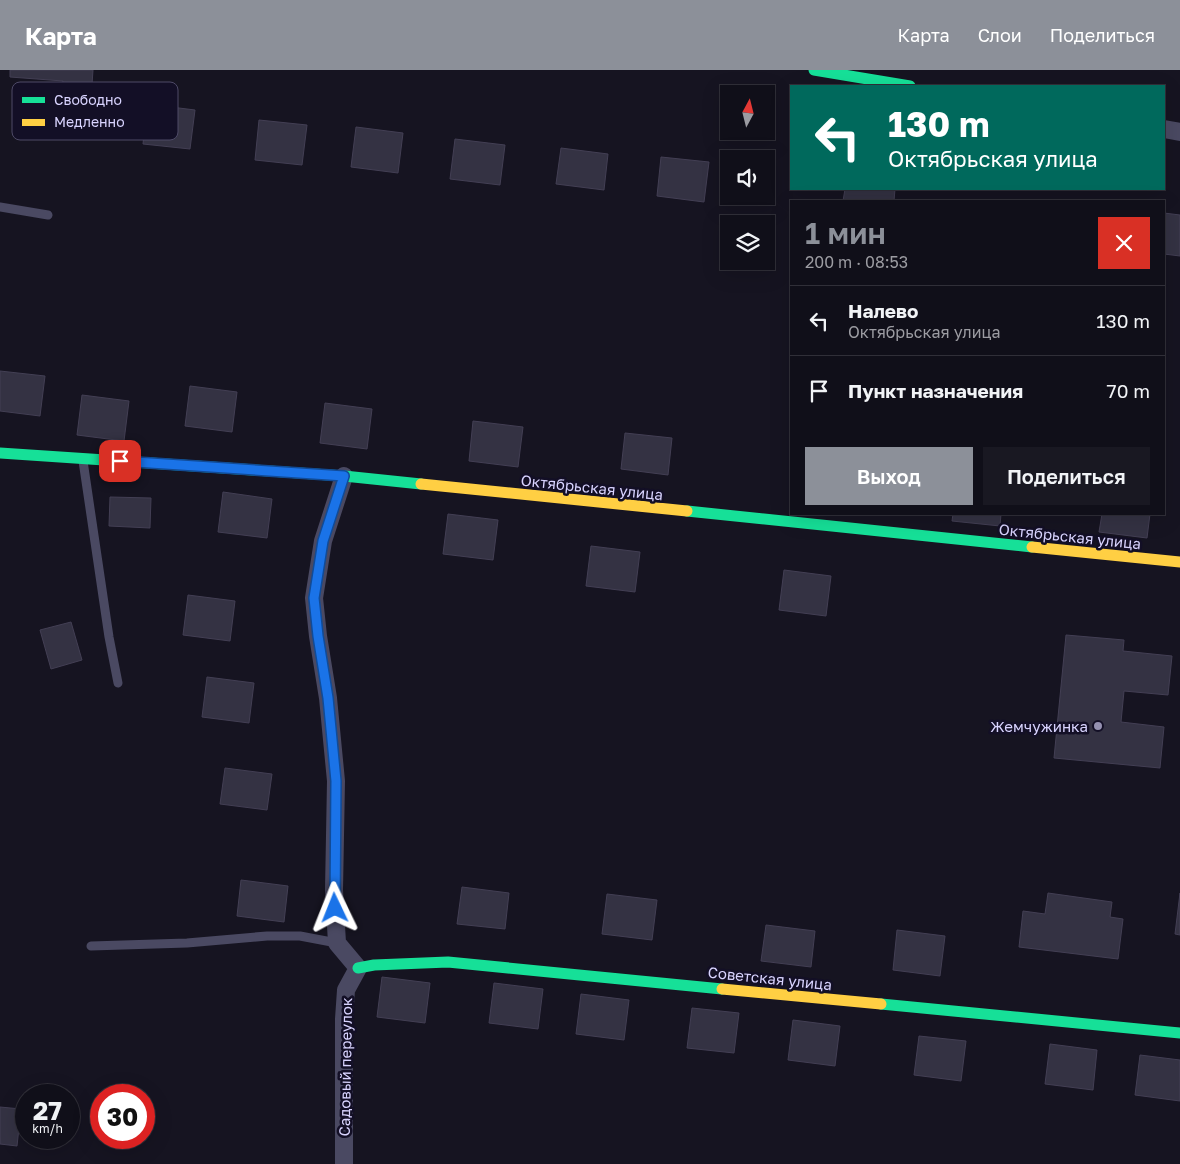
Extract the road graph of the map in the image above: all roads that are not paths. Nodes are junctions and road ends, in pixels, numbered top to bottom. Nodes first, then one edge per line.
1 (814, 70) edge
2 (904, 85) edge
3 (1165, 129) edge
4 (1180, 132) edge
5 (0, 207) edge
6 (48, 215) dead end
7 (0, 453) edge
8 (83, 458) junction
9 (344, 476) junction
10 (1180, 562) edge
11 (118, 683) dead end
12 (337, 943) junction
13 (91, 946) dead end
14 (358, 968) junction
15 (1180, 1033) edge
16 (344, 1164) edge

1 - 2 street
3 - 4 street
5 - 6 lane
7 - 8 street, Октябрьская улица
8 - 9 street, Октябрьская улица
8 - 11 lane
9 - 10 street, Октябрьская улица
9 - 12 street
12 - 13 lane
12 - 14 street
14 - 15 street, Советская улица
14 - 16 street, Садовый переулок

